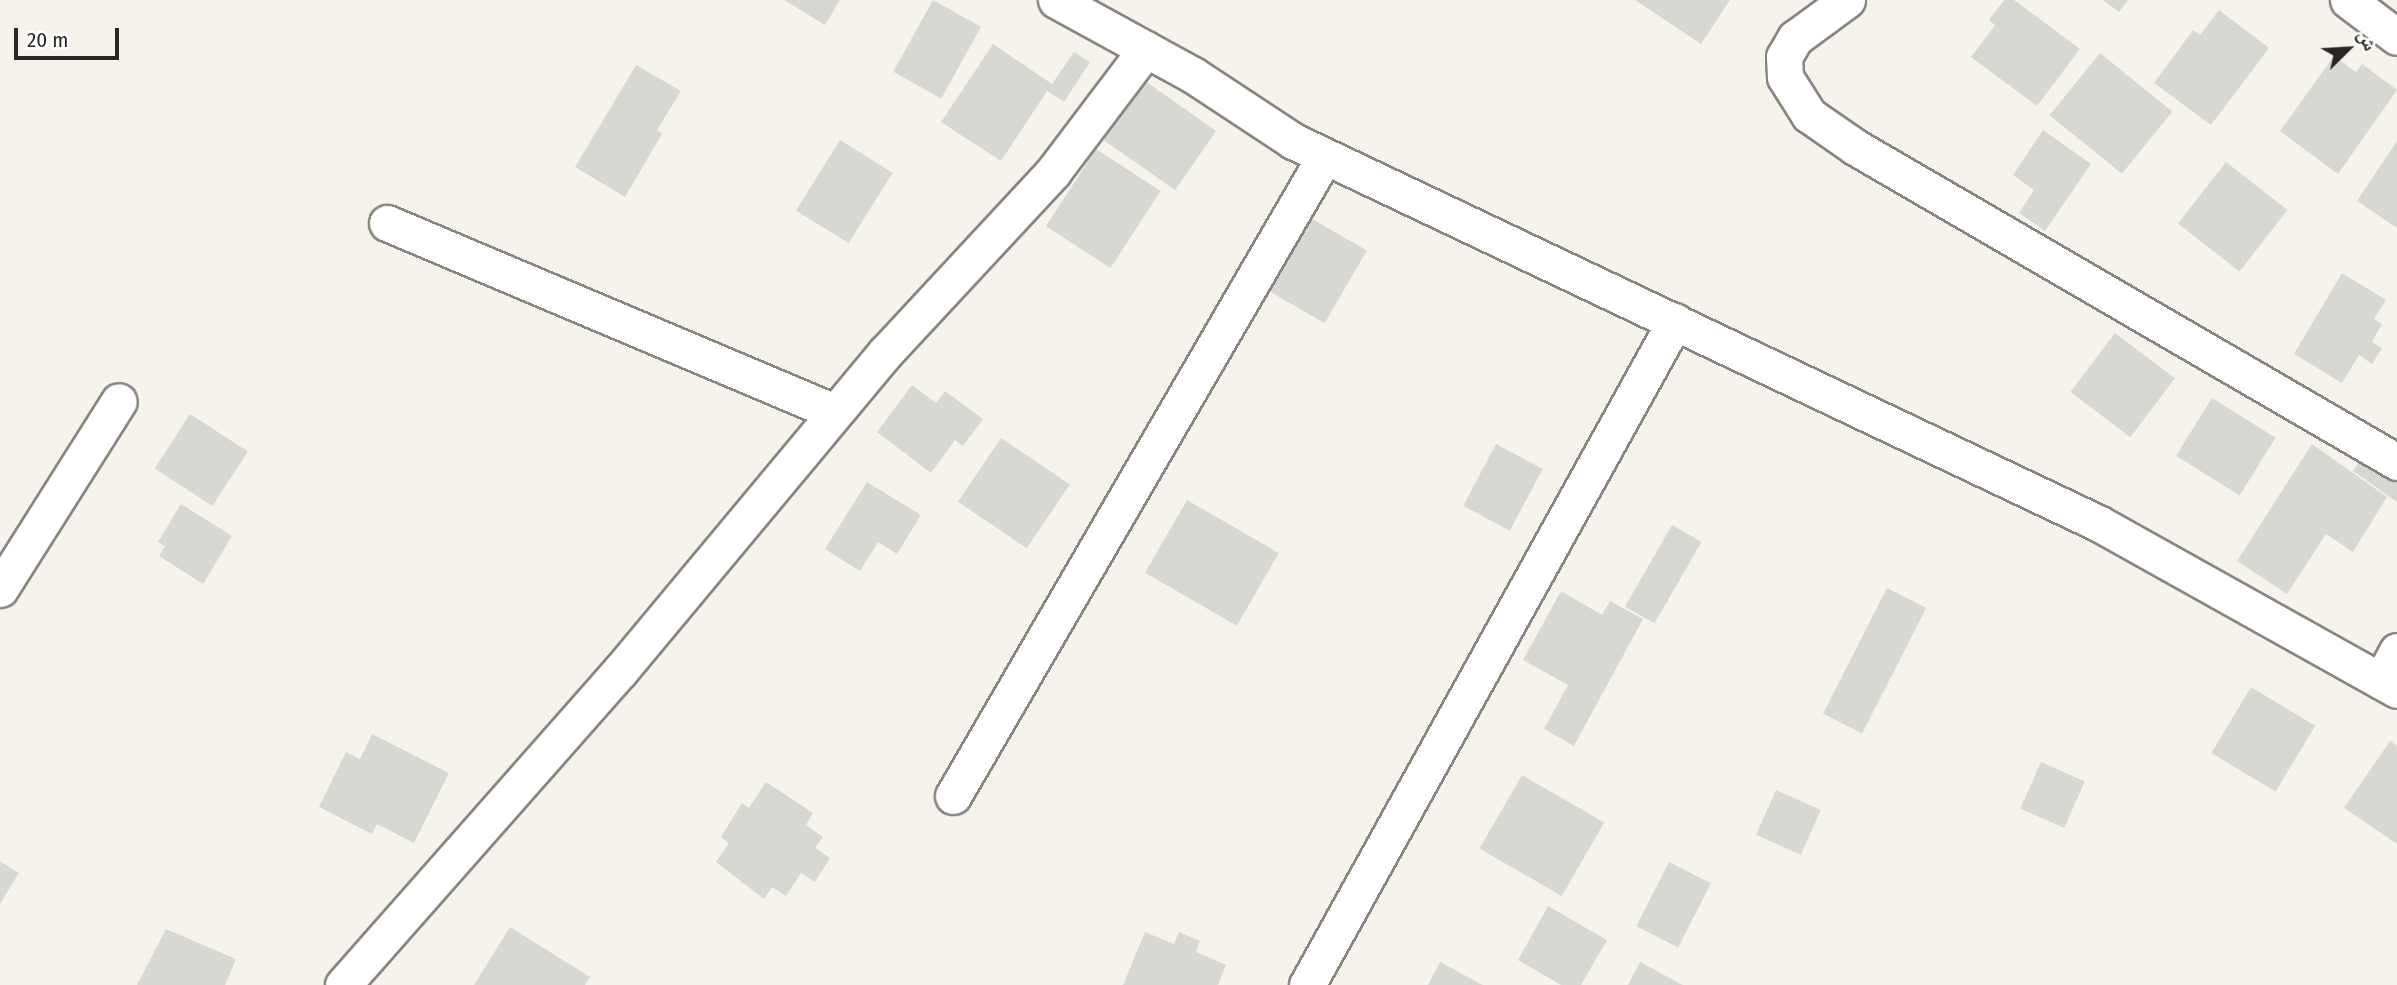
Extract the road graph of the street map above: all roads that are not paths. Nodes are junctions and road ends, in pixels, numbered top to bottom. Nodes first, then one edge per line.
1 (1056, 0) edge
2 (1847, 0) edge
3 (2348, 0) edge
4 (2397, 37) edge
5 (1146, 49) junction
6 (1325, 156) junction
7 (387, 223) dead end
8 (1675, 321) junction
9 (119, 401) dead end
10 (835, 412) junction
11 (2397, 462) edge
12 (0, 589) edge
13 (2392, 674) edge
14 (953, 796) dead end
15 (343, 985) edge
16 (1307, 985) edge

1 - 5 street
2 - 11 street
3 - 4 street
5 - 6 street
5 - 10 street
6 - 8 street
6 - 14 street
7 - 10 street
8 - 13 street
8 - 16 street
9 - 12 street
10 - 15 street

